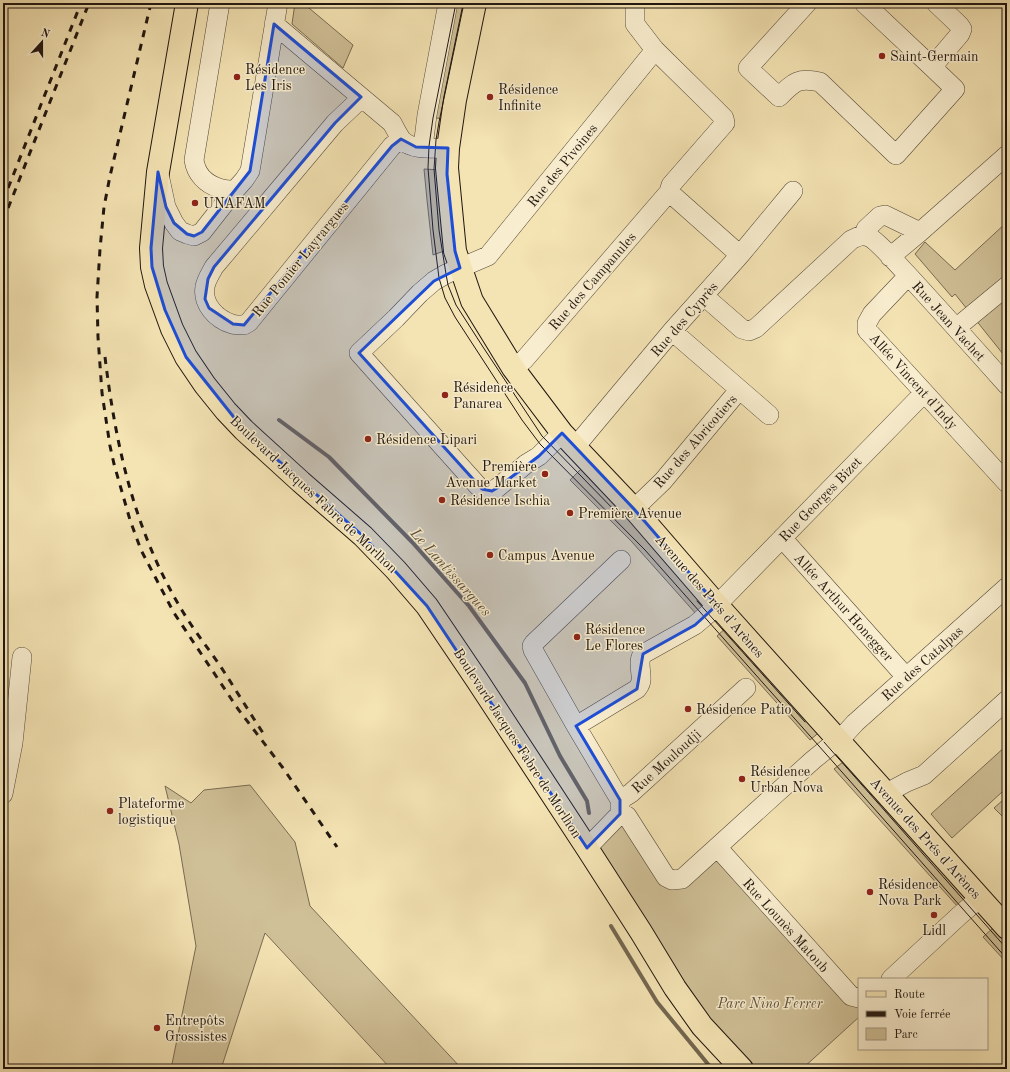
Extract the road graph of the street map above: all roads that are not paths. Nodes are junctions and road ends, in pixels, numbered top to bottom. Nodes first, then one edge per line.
1 (187, 3) edge
2 (220, 3) edge
3 (278, 3) edge
4 (448, 3) edge
5 (475, 3) edge
6 (635, 3) edge
7 (807, 3) edge
8 (864, 3) edge
9 (936, 3) edge
10 (274, 24) junction
11 (654, 50) junction
12 (932, 67) junction
13 (361, 97) junction
14 (401, 139) junction
15 (423, 147) junction
16 (448, 148) junction
17 (1007, 155) edge
18 (158, 172) junction
19 (235, 190) junction
20 (793, 191) dead end
21 (669, 192) junction
22 (920, 232) junction
23 (864, 235) junction
24 (740, 255) junction
25 (890, 257) junction
26 (460, 268) junction
27 (908, 276) junction
28 (1007, 286) edge
29 (704, 296) junction
30 (956, 328) junction
31 (672, 331) junction
32 (513, 368) junction
33 (1007, 385) edge
34 (739, 390) junction
35 (924, 393) junction
36 (769, 415) dead end
37 (569, 440) junction
38 (1007, 483) edge
39 (497, 488) joint
40 (634, 509) junction
41 (782, 538) junction
42 (621, 560) dead end
43 (1007, 587) edge
44 (717, 605) junction
45 (22, 657) dead end
46 (906, 677) junction
47 (746, 688) dead end
48 (1007, 700) edge
49 (576, 726) junction
50 (838, 739) junction
51 (894, 789) dead end
52 (3, 794) edge
53 (620, 807) junction
54 (717, 847) junction
55 (587, 848) junction
56 (980, 898) junction
57 (1007, 928) edge
58 (892, 978) edge
59 (858, 998) edge
60 (742, 1069) edge

1 - 18 main road, Boulevard Jacques Fabre de Morlhon
2 - 19 street
3 - 10 street
4 - 15 street
5 - 16 main road, Avenue des Prés d'Arènes
6 - 11 street, Rue des Campanules
7 - 12 street
8 - 12 street
9 - 12 street
10 - 13 street
10 - 19 street
11 - 21 street, Rue des Campanules
11 - 26 street, Rue des Pivoines
13 - 14 street
13 - 14 street, Rue Pomier Layrargues
14 - 15 street
15 - 16 street
16 - 26 main road, Avenue des Prés d'Arènes
17 - 22 street
18 - 19 street
18 - 55 main road, Boulevard Jacques Fabre de Morlhon
20 - 24 street, Rue des Cyprès
21 - 24 street
21 - 32 street, Rue des Campanules
22 - 23 street
22 - 25 street
23 - 25 street, Rue Jean Vachet
23 - 29 street
24 - 29 street, Rue des Cyprès
25 - 27 street, Rue Jean Vachet
26 - 32 main road, Avenue des Prés d'Arènes
26 - 39 street, Rue des Pivoines
27 - 30 street, Rue Jean Vachet
27 - 35 street, Allée Vincent d'Indy
28 - 30 street
29 - 31 street, Rue des Cyprès
30 - 33 street, Rue Jean Vachet
31 - 34 street
31 - 37 street, Rue des Cyprès
32 - 37 main road, Avenue des Prés d'Arènes
34 - 36 street
34 - 40 street, Rue des Abricotiers
35 - 38 street, Allée Vincent d'Indy
35 - 41 street, Rue Georges Bizet
37 - 39 street, Rue des Cyprès
37 - 40 main road, Avenue des Prés d'Arènes
40 - 44 main road, Avenue des Prés d'Arènes
41 - 44 street, Rue Georges Bizet
41 - 46 street, Allée Arthur Honegger
42 - 49 street, Rue Mouloudji
43 - 46 street, Rue des Catalpas
44 - 49 street, Rue Georges Bizet
44 - 50 main road, Avenue des Prés d'Arènes
45 - 52 street
46 - 50 street, Rue des Catalpas
47 - 53 street, Rue Mouloudji
48 - 51 street
49 - 53 street, Rue Mouloudji
50 - 54 street, Rue des Catalpas
50 - 56 main road, Avenue des Prés d'Arènes
53 - 54 street, Rue des Catalpas
53 - 55 street, Rue Mouloudji
54 - 59 street, Rue Lounès Matoub
55 - 60 main road, Boulevard Jacques Fabre de Morlhon
56 - 57 main road, Avenue des Prés d'Arènes
56 - 58 street

